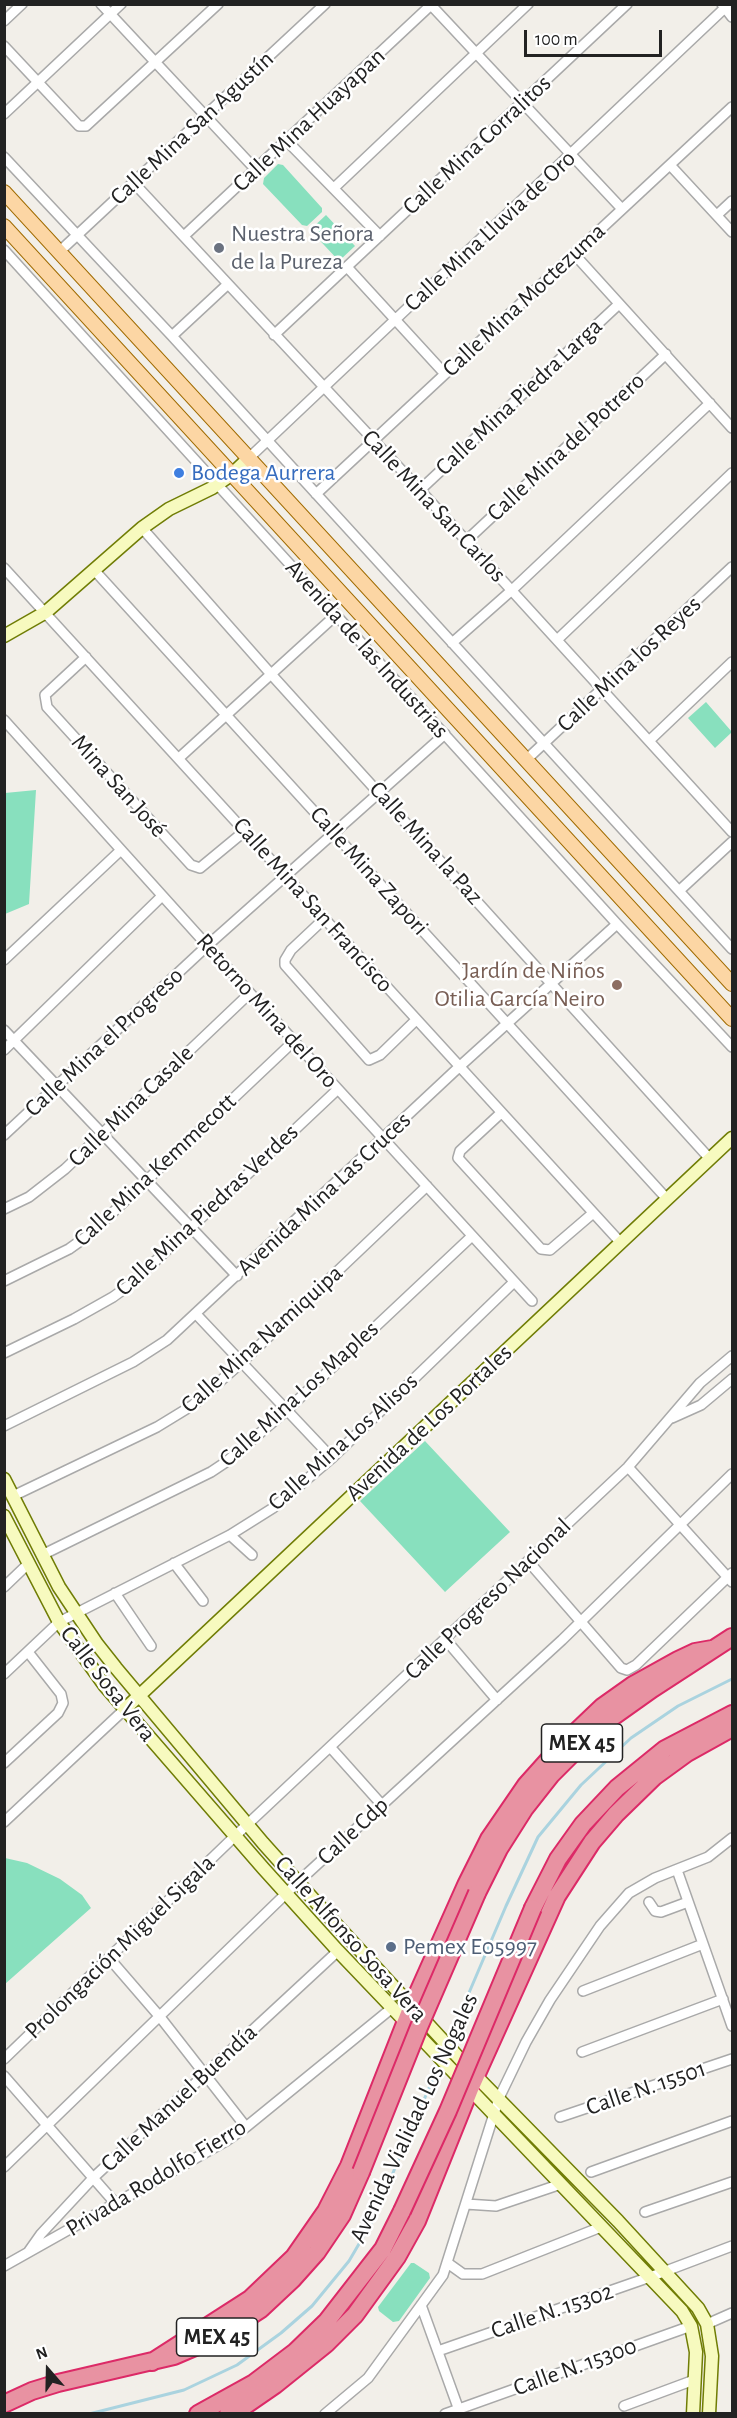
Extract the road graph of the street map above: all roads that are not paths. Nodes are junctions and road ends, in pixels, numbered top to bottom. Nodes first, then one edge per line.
1 (22, 4) edge
2 (100, 4) edge
3 (121, 4) edge
4 (218, 4) edge
5 (325, 4) edge
6 (528, 4) edge
7 (627, 4) edge
8 (431, 5) edge
9 (725, 6) edge
10 (110, 15) junction
11 (732, 17) edge
12 (4, 21) edge
13 (4, 46) edge
14 (476, 53) junction
15 (156, 63) junction
16 (38, 82) junction
17 (522, 103) junction
18 (732, 107) edge
19 (4, 114) edge
20 (205, 116) junction
21 (287, 141) junction
22 (571, 155) junction
23 (4, 157) edge
24 (670, 165) junction
25 (256, 170) junction
26 (134, 182) junction
27 (334, 188) junction
28 (4, 192) edge
29 (732, 201) edge
30 (622, 209) junction
31 (717, 215) junction
32 (4, 226) edge
33 (732, 232) edge
34 (79, 234) junction
35 (185, 235) junction
36 (380, 236) junction
37 (4, 250) edge
38 (60, 251) junction
39 (575, 255) junction
40 (347, 267) junction
41 (228, 284) junction
42 (619, 304) junction
43 (395, 320) junction
44 (274, 335) junction
45 (172, 336) junction
46 (666, 354) junction
47 (445, 374) junction
48 (323, 387) junction
49 (710, 403) junction
50 (732, 428) edge
51 (373, 440) junction
52 (268, 441) junction
53 (250, 457) junction
54 (732, 473) edge
55 (232, 474) junction
56 (216, 484) junction
57 (420, 490) junction
58 (316, 494) junction
59 (142, 528) junction
60 (466, 541) junction
61 (4, 568) edge
62 (732, 568) edge
63 (95, 571) junction
64 (512, 590) junction
65 (46, 612) junction
66 (336, 615) junction
67 (4, 636) edge
68 (557, 639) junction
69 (452, 643) junction
70 (86, 657) junction
71 (732, 662) edge
72 (270, 673) junction
73 (602, 689) junction
74 (226, 714) junction
75 (4, 720) edge
76 (445, 734) junction
77 (650, 740) junction
78 (544, 744) junction
79 (179, 758) junction
80 (526, 760) junction
81 (380, 792) junction
82 (246, 830) junction
83 (732, 832) edge
84 (335, 833) junction
85 (732, 842) edge
86 (121, 850) junction
87 (286, 875) junction
88 (680, 890) junction
89 (162, 896) junction
90 (325, 918) junction
91 (617, 924) junction
92 (208, 945) junction
93 (732, 949) edge
94 (4, 960) edge
95 (553, 983) junction
96 (732, 984) edge
97 (250, 993) junction
98 (732, 1019) edge
99 (416, 1020) junction
100 (507, 1024) junction
101 (4, 1030) edge
102 (15, 1041) junction
103 (294, 1041) junction
104 (732, 1047) edge
105 (4, 1050) edge
106 (459, 1067) junction
107 (57, 1086) junction
108 (338, 1089) junction
109 (501, 1113) junction
110 (103, 1134) junction
111 (4, 1135) edge
112 (382, 1138) junction
113 (732, 1138) edge
114 (710, 1158) junction
115 (146, 1179) junction
116 (427, 1186) junction
117 (667, 1199) junction
118 (4, 1209) edge
119 (592, 1214) junction
120 (192, 1228) junction
121 (472, 1236) junction
122 (621, 1243) junction
123 (237, 1276) junction
124 (4, 1281) edge
125 (514, 1282) junction
126 (532, 1301) dead end
127 (196, 1314) junction
128 (4, 1353) edge
129 (732, 1356) edge
130 (242, 1362) junction
131 (732, 1379) edge
132 (287, 1410) junction
133 (670, 1418) junction
134 (4, 1426) edge
135 (332, 1458) junction
136 (628, 1467) junction
137 (732, 1474) edge
138 (4, 1479) edge
139 (13, 1496) junction
140 (4, 1516) edge
141 (681, 1524) junction
142 (230, 1535) junction
143 (42, 1555) junction
144 (252, 1555) dead end
145 (528, 1561) junction
146 (174, 1563) junction
147 (28, 1564) junction
148 (731, 1577) edge
149 (4, 1587) edge
150 (115, 1593) junction
151 (203, 1601) dead end
152 (76, 1613) junction
153 (580, 1621) junction
154 (59, 1622) junction
155 (732, 1637) edge
156 (446, 1640) junction
157 (151, 1646) dead end
158 (712, 1649) junction
159 (28, 1652) junction
160 (4, 1674) edge
161 (140, 1695) junction
162 (497, 1700) junction
163 (125, 1709) junction
164 (732, 1714) edge
165 (732, 1728) edge
166 (331, 1748) junction
167 (4, 1763) edge
168 (382, 1805) junction
169 (4, 1822) edge
170 (249, 1825) junction
171 (236, 1836) junction
172 (732, 1838) edge
173 (677, 1870) junction
174 (298, 1882) junction
175 (286, 1894) junction
176 (649, 1902) dead end
177 (688, 1902) junction
178 (703, 1944) junction
179 (338, 1951) junction
180 (362, 1952) junction
181 (109, 1958) junction
182 (350, 1963) junction
183 (583, 1991) dead end
184 (727, 2003) edge
185 (411, 2006) junction
186 (392, 2008) junction
187 (160, 2017) junction
188 (406, 2024) junction
189 (732, 2026) edge
190 (582, 2052) dead end
191 (4, 2059) edge
192 (732, 2059) edge
193 (204, 2075) junction
194 (4, 2076) edge
195 (471, 2080) junction
196 (499, 2098) junction
197 (494, 2112) junction
198 (560, 2117) dead end
199 (732, 2121) edge
200 (48, 2126) junction
201 (246, 2127) junction
202 (4, 2167) edge
203 (591, 2172) dead end
204 (94, 2177) junction
205 (732, 2182) edge
206 (561, 2184) junction
207 (116, 2204) junction
208 (466, 2204) junction
209 (645, 2212) dead end
210 (601, 2227) junction
211 (732, 2246) edge
212 (27, 2253) junction
213 (448, 2264) junction
214 (4, 2266) edge
215 (665, 2271) junction
216 (650, 2277) junction
217 (421, 2305) junction
218 (732, 2313) edge
219 (707, 2324) junction
220 (691, 2326) junction
221 (438, 2351) junction
222 (152, 2362) junction
223 (694, 2380) junction
224 (4, 2404) edge
225 (624, 2406) dead end
226 (459, 2411) edge
227 (198, 2414) edge
228 (228, 2414) edge
229 (325, 2414) edge
230 (445, 2414) edge
231 (693, 2414) edge
232 (708, 2414) edge

1 - 12 street
2 - 10 street
3 - 10 street
4 - 15 street
5 - 20 street, Calle Mina San Agustín
6 - 14 street
7 - 17 street, Calle Mina Corralitos
8 - 14 street
8 - 21 street, Calle Mina Huayapan
9 - 11 street
9 - 22 street, Calle Mina Lluvia de Oro
10 - 15 street
10 - 16 street
13 - 16 street
14 - 17 street
14 - 27 street
15 - 16 street
15 - 20 street
16 - 19 street
17 - 22 street
17 - 36 street, Calle Mina Corralitos
18 - 24 street, Calle Mina Moctezuma
20 - 25 street
20 - 26 street, Calle Mina San Agustín
21 - 25 street, Calle Mina Huayapan
21 - 27 street
22 - 30 street
22 - 43 street, Calle Mina Lluvia de Oro
23 - 34 street
24 - 30 street, Calle Mina Moctezuma
24 - 31 street
25 - 35 street, Calle Mina Huayapan
26 - 34 street, Calle Mina San Agustín
26 - 35 street, Calle Mina San Carlos
27 - 36 street
28 - 38 main road, Avenida de las Industrias
29 - 31 street
30 - 39 street, Calle Mina Moctezuma
31 - 33 street
32 - 55 main road, Avenida de las Industrias
34 - 38 street, Calle Mina San Agustín
34 - 45 street
35 - 41 street, Calle Mina San Carlos
36 - 40 street, Calle Mina Corralitos
37 - 56 street, Avenida de las Industrias
38 - 53 main road, Avenida de las Industrias
39 - 42 street
39 - 47 street, Calle Mina Moctezuma
40 - 43 street
40 - 44 street, Calle Mina Corralitos
41 - 44 street, Calle Mina San Carlos
41 - 45 street
42 - 46 street
42 - 57 street, Calle Mina Piedra Larga
43 - 47 street
43 - 48 street, Calle Mina Lluvia de Oro
44 - 48 street, Calle Mina San Carlos
45 - 52 street
46 - 49 street
46 - 60 street, Calle Mina del Potrero
47 - 51 street, Calle Mina Moctezuma
48 - 51 street, Calle Mina San Carlos
48 - 52 street, Calle Mina Lluvia de Oro
49 - 50 street
49 - 64 street
51 - 57 street, Calle Mina San Carlos
51 - 58 street, Calle Mina Moctezuma
52 - 53 street, Calle Mina Lluvia de Oro
52 - 58 street
53 - 55 main road
53 - 80 main road, Avenida de las Industrias
54 - 68 street
55 - 56 main road
55 - 98 main road, Avenida de las Industrias
56 - 59 main road
56 - 66 street, Avenida de las Industrias
57 - 60 street, Calle Mina San Carlos
58 - 69 street
59 - 63 main road
59 - 72 street, Calle Mina la Paz
60 - 64 street, Calle Mina San Carlos
61 - 65 street, Calle Mina San Francisco
62 - 73 street, Calle Mina los Reyes
63 - 65 main road
63 - 74 street, Calle Mina Zapori
64 - 68 street, Calle Mina San Carlos
64 - 69 street
65 - 67 main road
65 - 70 street, Calle Mina San Francisco
66 - 72 street
66 - 76 street, Avenida de las Industrias
68 - 73 street, Calle Mina San Carlos
69 - 78 street
70 - 79 street, Calle Mina San Francisco
70 - 82 street, Mina San José
71 - 77 street
72 - 74 street
72 - 81 street, Calle Mina la Paz
73 - 77 street, Calle Mina San Carlos
73 - 78 street, Calle Mina los Reyes
74 - 79 street
74 - 84 street, Calle Mina Zapori
75 - 86 street, Retorno Mina del Oro
76 - 81 street, Calle Mina el Progreso
76 - 91 street, Avenida de las Industrias
77 - 83 street, Calle Mina San Carlos
78 - 80 street, Calle Mina los Reyes
78 - 88 street
79 - 82 street, Calle Mina San Francisco
80 - 96 main road, Avenida de las Industrias
81 - 84 street, Calle Mina el Progreso
81 - 95 street, Calle Mina la Paz
82 - 87 street, Calle Mina San Francisco
84 - 87 street, Calle Mina el Progreso
84 - 100 street, Calle Mina Zapori
85 - 88 street
86 - 89 street, Retorno Mina del Oro
86 - 94 street
87 - 90 street, Calle Mina San Francisco
87 - 92 street, Calle Mina el Progreso
88 - 93 street
89 - 92 street, Retorno Mina del Oro
89 - 102 street
90 - 99 street, Calle Mina San Francisco
90 - 99 street
91 - 95 street, Avenida Mina Las Cruces
91 - 104 street, Avenida de las Industrias
92 - 97 street, Retorno Mina del Oro
92 - 107 street, Calle Mina el Progreso
95 - 100 street, Avenida Mina Las Cruces
95 - 114 street, Calle Mina la Paz
97 - 103 street, Retorno Mina del Oro
97 - 110 street, Calle Mina Casale
99 - 106 street, Calle Mina San Francisco
100 - 106 street, Avenida Mina Las Cruces
100 - 117 street, Calle Mina Zapori
101 - 102 street
102 - 105 street
102 - 107 street
103 - 108 street, Retorno Mina del Oro
103 - 115 street, Calle Mina Kemmecott
106 - 109 street, Calle Mina San Francisco
106 - 112 street, Avenida Mina Las Cruces
107 - 110 street
107 - 111 street, Calle Mina el Progreso
108 - 112 street, Retorno Mina del Oro
108 - 120 street, Calle Mina Piedras Verdes
109 - 119 street, Calle Mina San Francisco
109 - 119 street
110 - 115 street
110 - 118 street, Calle Mina Casale
112 - 116 street, Retorno Mina del Oro
112 - 123 street, Avenida Mina Las Cruces
113 - 114 main road, Avenida de Los Portales
114 - 117 main road, Avenida de Los Portales
115 - 120 street
115 - 124 street, Calle Mina Kemmecott
116 - 121 street, Retorno Mina del Oro
116 - 130 street, Calle Mina Namiquipa
117 - 122 main road, Avenida de Los Portales
119 - 122 street, Calle Mina San Francisco
120 - 123 street
120 - 128 street, Calle Mina Piedras Verdes
121 - 125 street, Retorno Mina del Oro
121 - 132 street, Calle Mina Los Maples
122 - 161 main road, Avenida de Los Portales
123 - 127 street, Avenida Mina Las Cruces
125 - 126 street, Retorno Mina del Oro
125 - 135 street, Calle Mina Los Alisos
127 - 130 street
127 - 134 street, Avenida Mina Las Cruces
129 - 133 street, Calle Progreso Nacional
130 - 132 street
130 - 139 street, Calle Mina Namiquipa
131 - 133 street
132 - 135 street
132 - 143 street, Calle Mina Los Maples
133 - 136 street, Calle Progreso Nacional
135 - 142 street, Calle Mina Los Alisos
136 - 141 street
136 - 145 street, Calle Progreso Nacional
137 - 141 street, Calle Cdp
138 - 139 main road, Calle Alfonso Sosa Vera
139 - 143 main road, Calle Alfonso Sosa Vera
140 - 147 main road, Calle Sosa Vera
141 - 148 street
141 - 153 street, Calle Cdp
142 - 144 street
142 - 146 street, Calle Mina Los Alisos
143 - 152 main road, Calle Alfonso Sosa Vera
145 - 153 street
145 - 156 street, Calle Progreso Nacional
146 - 150 street, Calle Mina Los Alisos
146 - 151 street
147 - 149 street
147 - 154 main road, Calle Sosa Vera
148 - 153 street
150 - 152 street, Calle Mina Los Alisos
150 - 157 street
152 - 154 street, Calle Mina Los Alisos
152 - 161 main road, Calle Alfonso Sosa Vera
153 - 162 street, Calle Cdp
154 - 159 street, Calle Mina Los Alisos
154 - 163 main road, Calle Sosa Vera
155 - 158 highway, Avenida Vialidad Los Nogales / MEX 45
156 - 162 street
156 - 166 street, Calle Progreso Nacional
158 - 185 highway
158 - 222 highway, Avenida Vialidad Los Nogales / MEX 45, bridge
159 - 160 street, Calle Mina Los Alisos
159 - 167 street
161 - 163 main road, Avenida de Los Portales
161 - 170 main road, Calle Alfonso Sosa Vera
162 - 168 street, Calle Cdp
163 - 169 street
163 - 171 main road, Calle Sosa Vera
164 - 227 highway, Avenida Vialidad Los Nogales / MEX 45, bridge
165 - 195 highway
166 - 168 street
166 - 170 street, Calle Progreso Nacional
168 - 174 street, Calle Cdp
170 - 171 street, Calle Progreso Nacional
170 - 174 main road, Calle Alfonso Sosa Vera
171 - 175 main road, Calle Alfonso Sosa Vera
171 - 181 street, Prolongación Miguel Sigala
172 - 173 street
173 - 177 street
173 - 196 street
174 - 175 street, Calle Cdp
174 - 180 main road, Calle Alfonso Sosa Vera
175 - 179 main road, Calle Alfonso Sosa Vera
175 - 187 street, Calle Cdp
176 - 177 street
177 - 178 street
178 - 183 street
178 - 184 street
179 - 182 main road, Calle Alfonso Sosa Vera
179 - 193 street, Calle Manuel Buendía
180 - 182 main road
180 - 185 main road, Calle Alfonso Sosa Vera
181 - 187 street
181 - 191 street, Prolongación Miguel Sigala
182 - 186 main road, Calle Alfonso Sosa Vera
184 - 189 street
184 - 190 street
185 - 188 highway
185 - 195 main road, Calle Alfonso Sosa Vera, bridge
186 - 188 main road, Calle Alfonso Sosa Vera
186 - 201 street, Privada Rodolfo Fierro
187 - 193 street
187 - 200 street, Calle Cdp
188 - 195 main road, Calle Alfonso Sosa Vera, bridge
188 - 222 highway
192 - 198 street, Calle N. 15501
193 - 201 street
193 - 204 street, Calle Manuel Buendía
194 - 200 street
195 - 196 main road, Calle Alfonso Sosa Vera
195 - 197 main road, Calle Alfonso Sosa Vera
195 - 228 highway
196 - 197 street
196 - 215 main road, Calle Alfonso Sosa Vera
197 - 206 main road, Calle Alfonso Sosa Vera
197 - 208 street
199 - 203 street
200 - 202 street, Calle Cdp
200 - 204 street
201 - 207 street, Privada Rodolfo Fierro
204 - 207 street
204 - 212 street, Calle Manuel Buendía
205 - 209 street
206 - 208 street
206 - 210 main road, Calle Alfonso Sosa Vera
207 - 212 street, Privada Rodolfo Fierro
208 - 213 street
210 - 213 street
210 - 216 main road, Calle Alfonso Sosa Vera
211 - 215 street, Calle N. 15302
212 - 214 street, Privada Rodolfo Fierro
213 - 217 street
215 - 216 street, Calle N. 15302
215 - 219 main road, Calle Alfonso Sosa Vera
216 - 220 main road, Calle Alfonso Sosa Vera
216 - 221 street, Calle N. 15302
217 - 221 street
217 - 229 street
218 - 219 street
219 - 232 main road, Calle Alfonso Sosa Vera
220 - 223 main road, Calle Alfonso Sosa Vera
220 - 226 street, Calle N. 15300
221 - 226 street
222 - 224 highway, Avenida Vialidad Los Nogales / MEX 45
223 - 225 street
223 - 231 main road, Calle Alfonso Sosa Vera
226 - 230 street, Calle N. 15300

